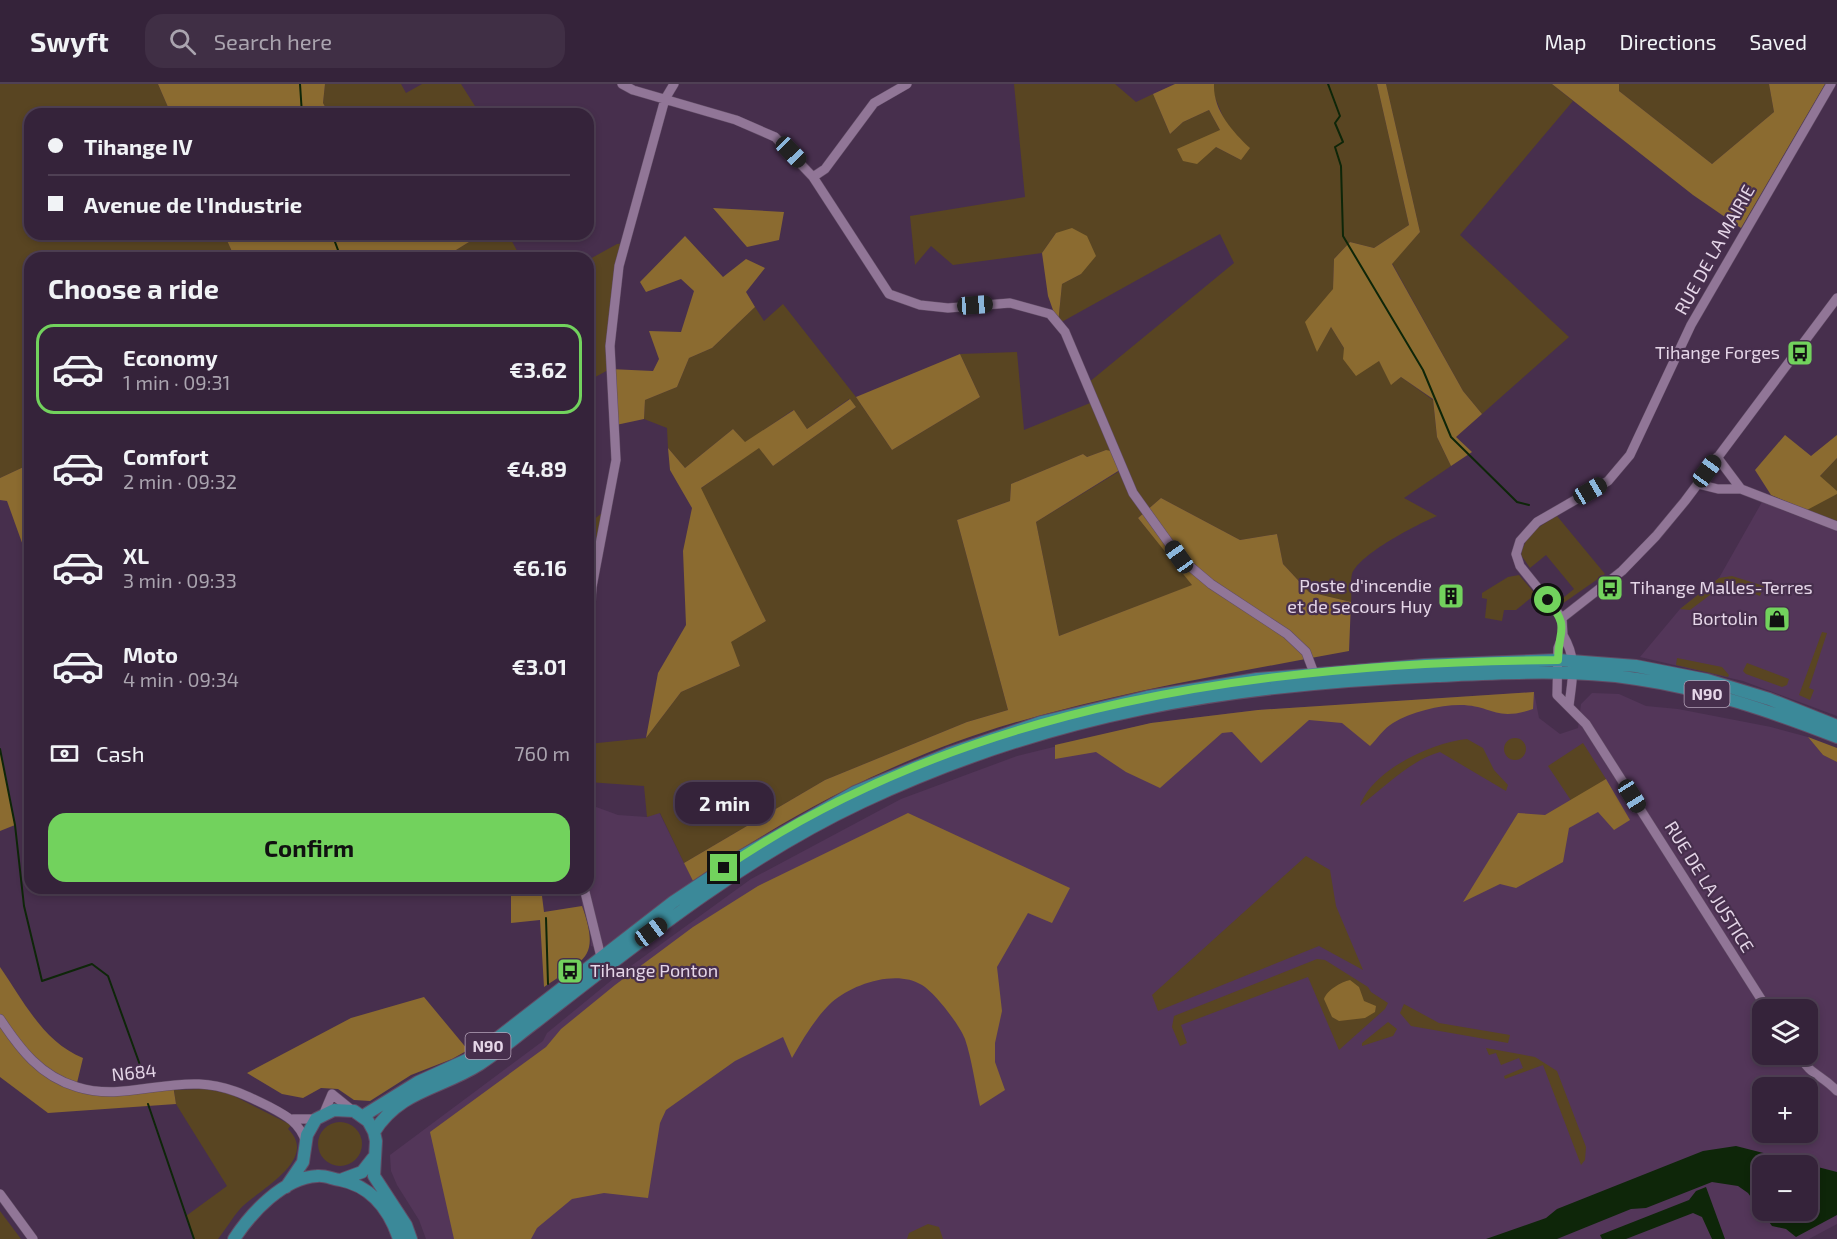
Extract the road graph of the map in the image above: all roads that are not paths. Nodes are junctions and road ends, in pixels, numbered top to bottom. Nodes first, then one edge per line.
1 (622, 84) edge
2 (674, 84) edge
3 (908, 84) edge
4 (1831, 84) edge
5 (665, 99) junction
6 (813, 177) junction
7 (1837, 298) edge
8 (1717, 457) junction
9 (1698, 484) junction
10 (1741, 489) junction
11 (1837, 526) edge
12 (594, 576) edge
13 (1562, 618) junction
14 (1563, 635) junction
15 (1558, 661) junction
16 (1573, 667) junction
17 (1314, 673) junction
18 (1332, 681) junction
19 (1299, 686) junction
20 (1569, 706) junction
21 (1837, 726) edge
22 (1837, 737) edge
23 (586, 894) edge
24 (602, 956) junction
25 (600, 971) junction
26 (1761, 999) edge
27 (0, 1019) edge
28 (1806, 1065) edge
29 (1837, 1078) edge
30 (1827, 1080) junction
31 (1837, 1091) edge
32 (358, 1114) junction
33 (320, 1116) junction
34 (293, 1119) junction
35 (374, 1132) junction
36 (306, 1146) junction
37 (373, 1158) junction
38 (331, 1178) junction
39 (286, 1187) junction
40 (0, 1194) edge
41 (33, 1239) edge
42 (234, 1239) edge
43 (399, 1239) edge
44 (411, 1239) edge

1 - 5 street
2 - 5 street
3 - 6 street
4 - 13 street, RUE DE LA MAIRIE
5 - 6 street
5 - 12 street
6 - 17 street
7 - 8 street
8 - 9 street
8 - 10 street
9 - 10 street
9 - 13 street
10 - 11 street
13 - 14 street
14 - 15 street
14 - 16 street
15 - 16 main road, N90
15 - 17 main road, N90
15 - 18 main road, N90
15 - 20 street, RUE DE LA JUSTICE
16 - 20 street
16 - 21 main road, N90
16 - 22 main road, N90
17 - 18 street
17 - 19 street
17 - 24 main road, N90
18 - 19 main road, N90
19 - 25 main road, N90
20 - 26 street, RUE DE LA JUSTICE
23 - 24 street
24 - 25 street
24 - 32 main road, N90
25 - 35 main road, N90
27 - 34 street, N684 / N684
28 - 30 street
29 - 30 street
30 - 31 street
32 - 33 main road, N90
32 - 35 main road
33 - 34 street, N684 / N684
33 - 36 main road
34 - 36 street
35 - 37 main road
36 - 38 main road
36 - 39 main road
37 - 38 main road
37 - 44 main road
38 - 39 main road
38 - 43 main road
39 - 42 main road
40 - 41 street

